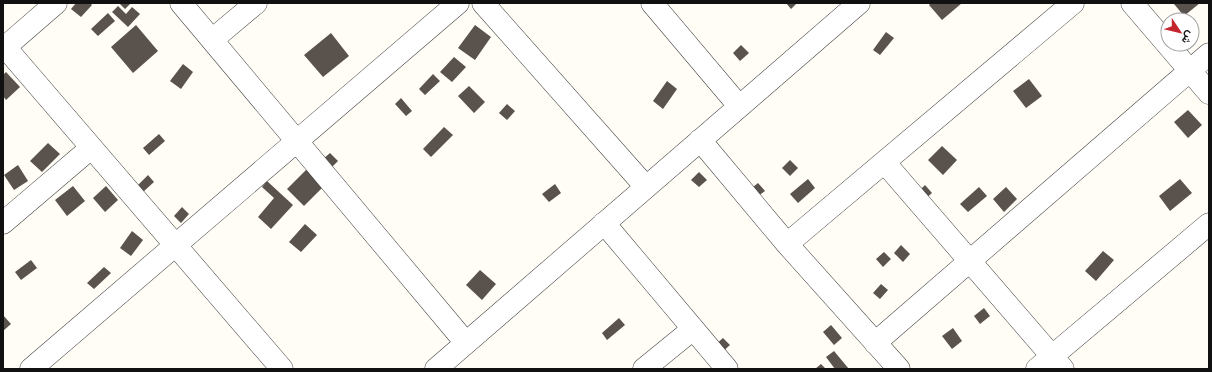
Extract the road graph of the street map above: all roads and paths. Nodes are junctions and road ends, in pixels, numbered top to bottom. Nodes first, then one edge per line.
1 (56, 3) edge
2 (181, 3) edge
3 (256, 3) edge
4 (458, 3) edge
5 (483, 3) edge
6 (652, 3) edge
7 (859, 3) edge
8 (1073, 3) edge
9 (1132, 3) edge
10 (212, 40) junction
11 (4, 48) edge
12 (1209, 54) edge
13 (1189, 70) junction
14 (1209, 93) edge
15 (739, 106) junction
16 (297, 140) junction
17 (700, 140) junction
18 (91, 148) junction
19 (885, 163) junction
20 (646, 187) junction
21 (3, 223) edge
22 (604, 223) junction
23 (1209, 224) edge
24 (788, 244) junction
25 (175, 246) junction
26 (970, 261) junction
27 (693, 329) junction
28 (466, 343) junction
29 (875, 343) junction
30 (1050, 365) edge
31 (31, 369) edge
32 (282, 369) edge
33 (436, 369) edge
34 (644, 369) edge
35 (727, 369) edge
36 (898, 369) edge

1 - 11 street
2 - 10 street
3 - 10 street
4 - 16 street
5 - 20 street
6 - 15 street
7 - 15 street
8 - 19 street
9 - 13 street
10 - 16 street
11 - 18 street
12 - 13 street
13 - 14 street
13 - 26 street
15 - 17 street
16 - 25 street
16 - 28 street
17 - 20 street
17 - 24 street
18 - 21 street
18 - 25 street
19 - 24 street
19 - 26 street
20 - 22 street
22 - 27 street
22 - 28 street
23 - 30 street
24 - 29 street
25 - 31 street
25 - 32 street
26 - 29 street
26 - 30 street
27 - 34 street
27 - 35 street
28 - 33 street
29 - 36 street

